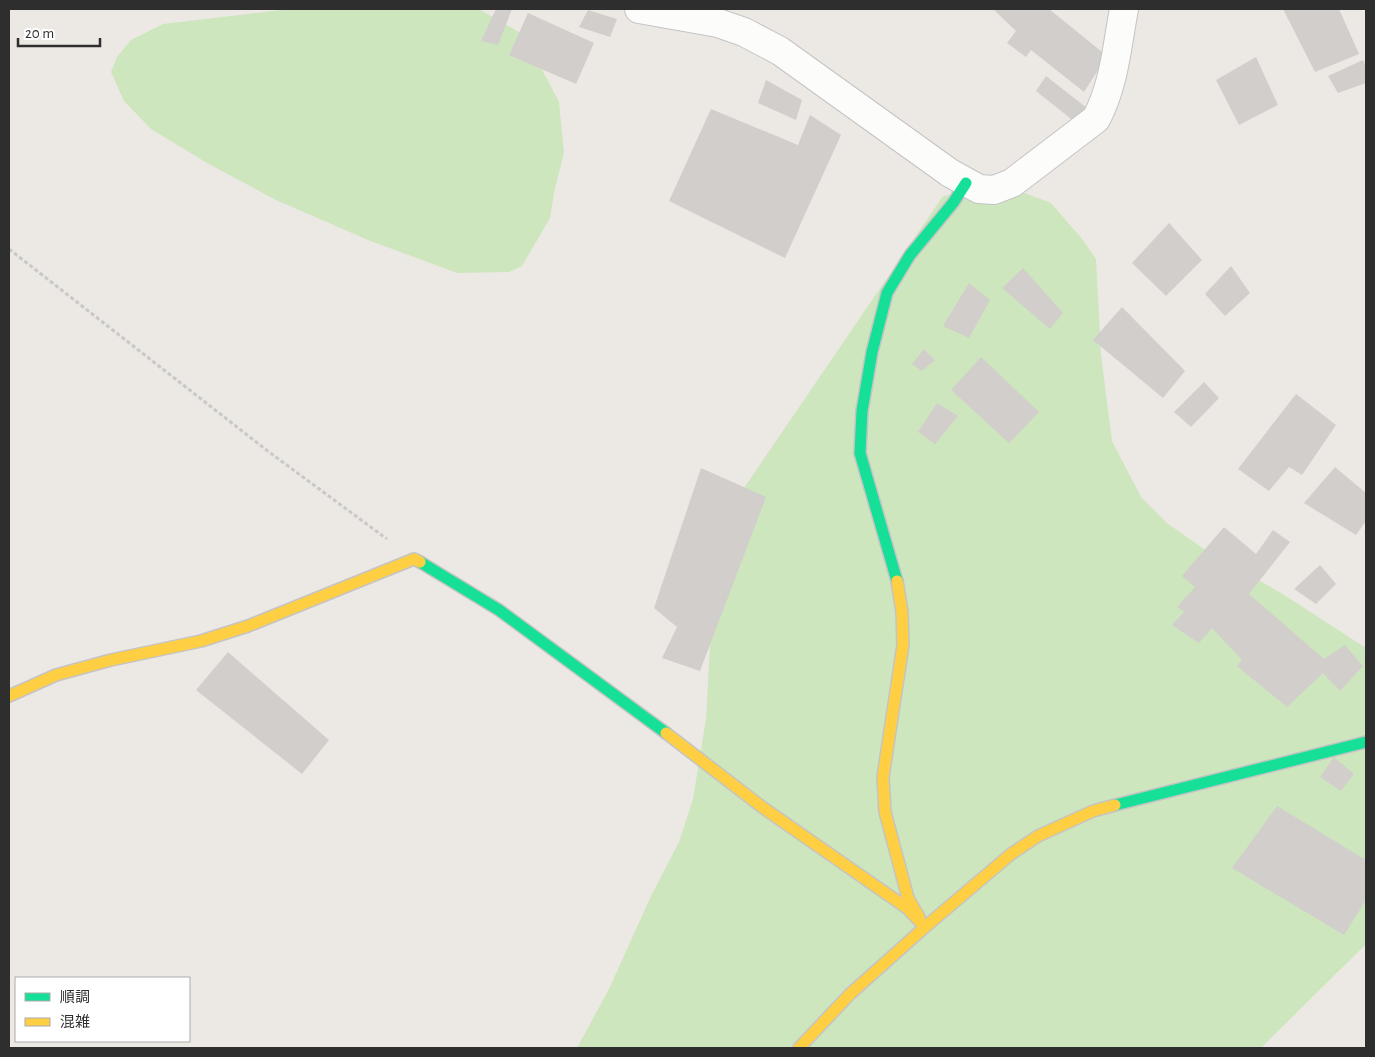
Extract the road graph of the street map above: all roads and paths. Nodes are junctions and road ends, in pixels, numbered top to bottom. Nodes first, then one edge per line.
1 (639, 9) edge
2 (1124, 9) edge
3 (966, 183) junction
4 (9, 249) edge
5 (414, 559) junction
6 (9, 696) edge
7 (1366, 742) edge
8 (925, 927) junction
9 (799, 1048) edge

1 - 3 street
2 - 3 street
3 - 8 street
4 - 5 path
5 - 6 street
5 - 8 street
7 - 8 street
8 - 9 street

